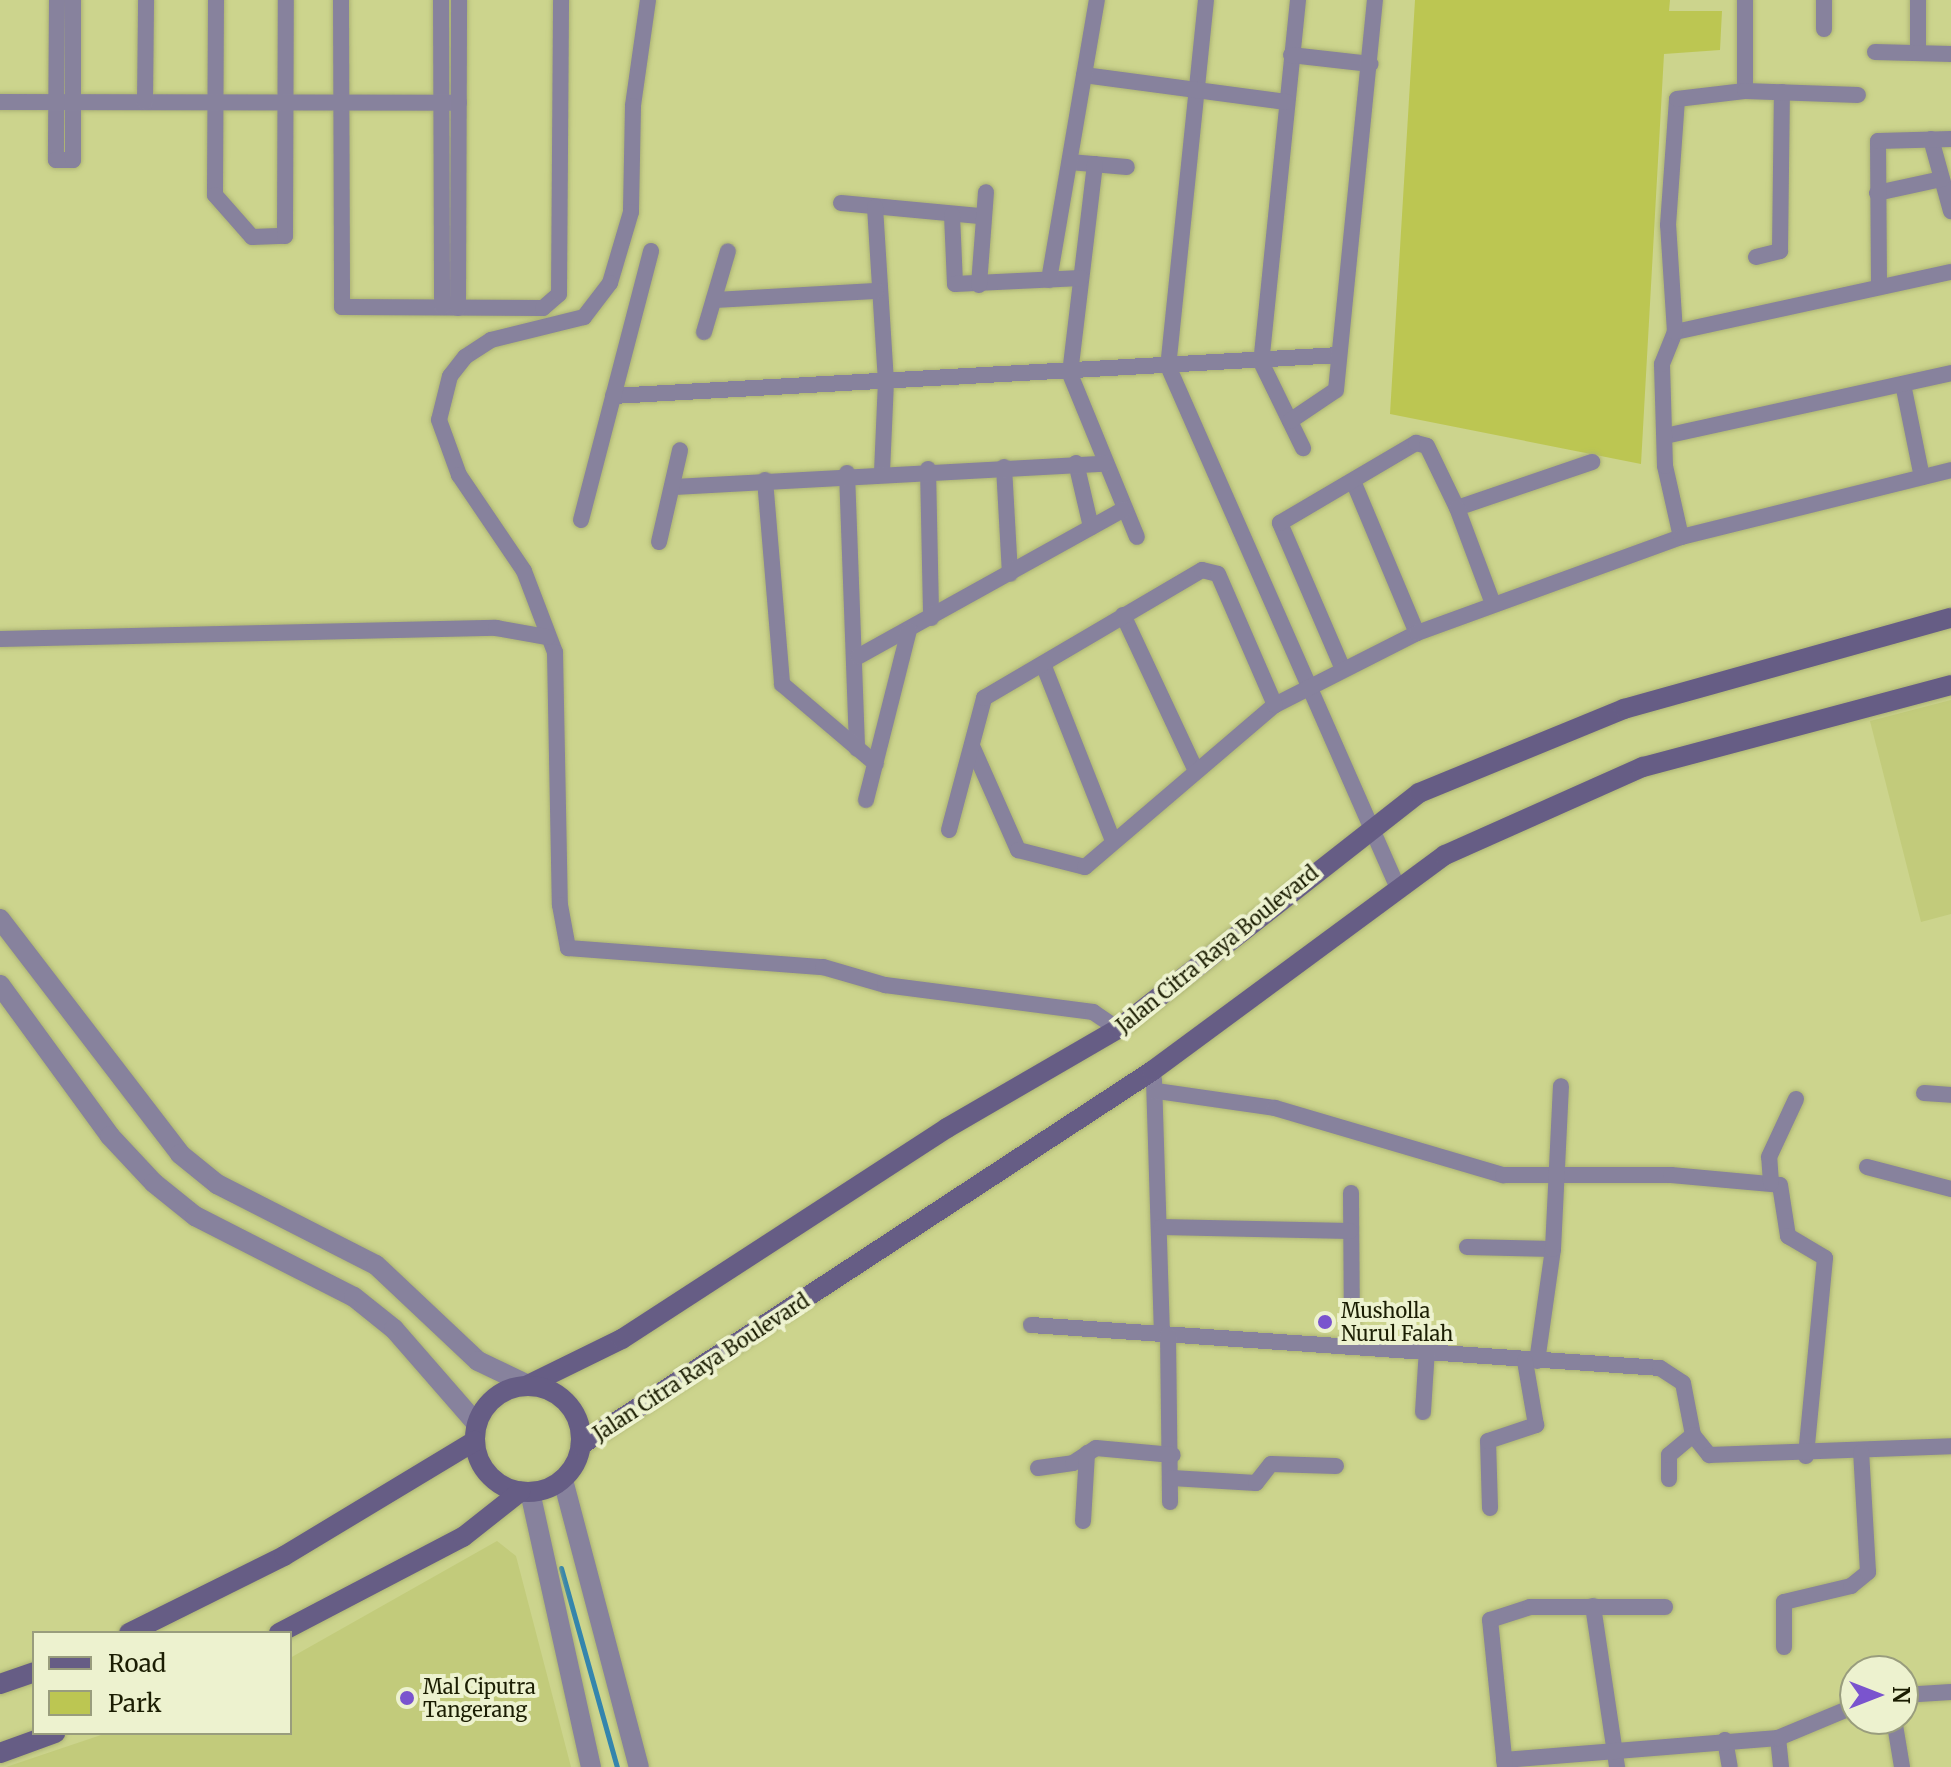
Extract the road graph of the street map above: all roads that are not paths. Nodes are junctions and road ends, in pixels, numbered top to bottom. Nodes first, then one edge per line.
1 (57, 0) edge
2 (73, 0) edge
3 (146, 0) edge
4 (216, 0) edge
5 (286, 0) edge
6 (341, 0) edge
7 (441, 0) edge
8 (459, 0) edge
9 (561, 0) edge
10 (648, 0) edge
11 (1097, 0) edge
12 (1206, 0) edge
13 (1298, 0) edge
14 (1375, 0) edge
15 (1745, 0) edge
16 (1824, 0) edge
17 (1918, 0) edge
18 (1824, 29) dead end
19 (1875, 52) dead end
20 (1918, 53) junction
21 (1951, 54) edge
22 (1291, 55) junction
23 (1370, 64) junction
24 (1084, 75) junction
25 (1198, 91) junction
26 (1745, 91) junction
27 (1782, 92) junction
28 (1858, 95) dead end
29 (0, 102) edge
30 (65, 102) junction
31 (145, 102) junction
32 (1286, 102) junction
33 (215, 103) junction
34 (285, 103) junction
35 (341, 103) junction
36 (450, 103) junction
37 (1931, 139) junction
38 (1951, 139) edge
39 (1070, 162) junction
40 (1095, 164) junction
41 (1127, 167) dead end
42 (1942, 179) junction
43 (986, 192) dead end
44 (1877, 193) junction
45 (841, 203) dead end
46 (875, 207) junction
47 (1951, 211) edge
48 (952, 215) junction
49 (979, 216) junction
50 (651, 251) dead end
51 (728, 251) dead end
52 (1756, 257) dead end
53 (1951, 272) edge
54 (1081, 278) junction
55 (1049, 280) junction
56 (979, 285) junction
57 (1879, 285) junction
58 (876, 291) junction
59 (714, 300) junction
60 (450, 307) junction
61 (704, 332) dead end
62 (1675, 332) junction
63 (1339, 355) junction
64 (1261, 362) junction
65 (1168, 366) junction
66 (1951, 373) edge
67 (1070, 374) junction
68 (886, 381) junction
69 (1903, 384) junction
70 (613, 396) junction
71 (1290, 421) junction
72 (1665, 436) junction
73 (1303, 448) dead end
74 (680, 450) dead end
75 (1592, 462) dead end
76 (1076, 463) junction
77 (1104, 464) junction
78 (1004, 467) junction
79 (928, 469) junction
80 (1951, 470) edge
81 (882, 471) junction
82 (847, 473) junction
83 (1922, 477) junction
84 (765, 480) junction
85 (1353, 481) junction
86 (673, 487) junction
87 (1457, 508) junction
88 (1124, 509) junction
89 (581, 520) dead end
90 (1091, 527) junction
91 (1137, 537) dead end
92 (1681, 537) junction
93 (659, 542) dead end
94 (1010, 574) junction
95 (1492, 601) junction
96 (1123, 615) junction
97 (931, 618) junction
98 (1951, 618) edge
99 (909, 630) junction
100 (1417, 633) junction
101 (547, 637) junction
102 (0, 639) edge
103 (859, 656) junction
104 (1043, 664) junction
105 (1342, 667) junction
106 (1311, 684) junction
107 (1951, 685) edge
108 (1275, 705) junction
109 (972, 746) junction
110 (857, 749) junction
111 (876, 764) junction
112 (1196, 771) junction
113 (866, 800) dead end
114 (1366, 828) junction
115 (949, 830) dead end
116 (1113, 841) junction
117 (1397, 886) junction
118 (0, 919) edge
119 (0, 985) edge
120 (1118, 1029) junction
121 (1154, 1081) junction
122 (1561, 1086) dead end
123 (1924, 1093) dead end
124 (1951, 1095) edge
125 (1796, 1099) dead end
126 (1867, 1167) dead end
127 (1560, 1174) junction
128 (1771, 1183) junction
129 (1951, 1189) edge
130 (1351, 1193) dead end
131 (1161, 1227) junction
132 (1350, 1231) junction
133 (1467, 1247) dead end
134 (1553, 1249) junction
135 (1031, 1325) dead end
136 (1165, 1332) junction
137 (1352, 1344) junction
138 (1427, 1349) junction
139 (1531, 1361) junction
140 (528, 1385) junction
141 (1423, 1412) dead end
142 (476, 1432) junction
143 (1693, 1435) junction
144 (581, 1445) junction
145 (1951, 1446) edge
146 (1861, 1452) junction
147 (1087, 1453) junction
148 (1173, 1455) junction
149 (1806, 1456) junction
150 (1336, 1466) dead end
151 (1038, 1468) dead end
152 (1172, 1478) junction
153 (1669, 1479) dead end
154 (563, 1480) junction
155 (525, 1492) junction
156 (1170, 1502) dead end
157 (1490, 1508) dead end
158 (1083, 1521) dead end
159 (1593, 1606) junction
160 (1665, 1607) dead end
161 (133, 1631) edge
162 (283, 1631) edge
163 (1784, 1647) dead end
164 (32, 1673) edge
165 (0, 1684) edge
166 (1951, 1692) edge
167 (1919, 1694) edge
168 (1839, 1713) edge
169 (50, 1735) edge
170 (1897, 1735) edge
171 (1778, 1738) junction
172 (1725, 1740) junction
173 (1614, 1749) junction
174 (0, 1753) edge
175 (1505, 1764) edge
176 (591, 1767) edge
177 (639, 1767) edge
178 (1617, 1767) edge
179 (1730, 1767) edge
180 (1781, 1767) edge
181 (1902, 1767) edge

1 - 30 street
2 - 30 street
3 - 31 street
4 - 33 street
5 - 34 street
6 - 35 street
7 - 36 street
8 - 36 street
9 - 60 street
10 - 101 street
11 - 24 street
12 - 25 street
13 - 22 street
14 - 23 street
15 - 26 street
16 - 18 street
17 - 20 street
19 - 20 street
20 - 21 street
22 - 23 street
22 - 32 street
23 - 63 street
24 - 25 street
24 - 39 street
25 - 32 street
25 - 65 street
26 - 27 street
26 - 62 street
27 - 28 street
27 - 52 street
29 - 30 street
30 - 31 street
31 - 33 street
32 - 64 street
33 - 34 street
33 - 34 street
34 - 35 street
35 - 36 street
35 - 60 street
36 - 60 street
37 - 38 street
37 - 42 street
37 - 44 street
39 - 40 street
39 - 55 street
40 - 41 street
40 - 54 street
42 - 44 street
42 - 47 street
43 - 49 street
44 - 57 street
45 - 46 street
46 - 48 street
46 - 58 street
48 - 49 street
48 - 56 street
49 - 56 street
50 - 70 street
51 - 59 street
53 - 57 street
54 - 55 street
54 - 67 street
55 - 56 street
57 - 62 street
58 - 59 street
58 - 68 street
59 - 61 street
62 - 72 street
63 - 64 street
63 - 71 street
64 - 65 street
64 - 71 street
65 - 67 street
65 - 106 street
66 - 69 street
67 - 68 street
67 - 77 street
68 - 70 street
68 - 81 street
69 - 72 street
69 - 83 street
70 - 89 street
71 - 73 street
72 - 92 street
74 - 86 street
75 - 87 street
76 - 77 street
76 - 78 street
76 - 90 street
77 - 88 street
78 - 79 street
78 - 94 street
79 - 81 street
79 - 97 street
80 - 83 street
81 - 82 street
82 - 84 street
82 - 103 street
83 - 92 street
84 - 86 street
84 - 110 street
85 - 87 street
85 - 100 street
85 - 105 street
86 - 93 street
87 - 95 street
88 - 90 street
88 - 91 street
90 - 94 street
92 - 95 street
94 - 97 street
95 - 100 street
96 - 104 street
96 - 108 street
96 - 112 street
97 - 99 street
98 - 114 main road, Jalan Citra Raya Boulevard
99 - 103 street
99 - 111 street
100 - 105 street
101 - 102 street
101 - 120 street
103 - 110 street
104 - 109 street
104 - 116 street
105 - 106 street
106 - 108 street
106 - 114 street
107 - 117 main road, Jalan Citra Raya Boulevard
108 - 112 street
109 - 115 street
109 - 116 street
110 - 111 street
111 - 113 street
112 - 116 street
114 - 117 street
114 - 120 main road, Jalan Citra Raya Boulevard
117 - 121 main road, Jalan Citra Raya Boulevard
118 - 140 street
119 - 142 street
120 - 140 main road, Jalan Citra Raya Boulevard
121 - 127 street
121 - 131 street
121 - 144 main road, Jalan Citra Raya Boulevard
122 - 127 street
123 - 124 street
125 - 128 street
126 - 129 street
127 - 128 street
127 - 134 street
128 - 149 street
130 - 132 street
131 - 132 street
131 - 136 street
132 - 137 street
133 - 134 street
134 - 139 street
135 - 136 street
136 - 137 street
136 - 148 street
137 - 138 street
138 - 139 street
138 - 141 street
139 - 143 street
139 - 157 street
140 - 142 main road
140 - 144 main road
142 - 155 main road
142 - 161 main road
143 - 149 street
143 - 153 street
144 - 154 main road
145 - 146 street
146 - 149 street
146 - 163 street
147 - 148 street
147 - 151 street
147 - 158 street
148 - 152 street
150 - 152 street
152 - 156 street
154 - 155 main road
154 - 177 street
155 - 162 main road
155 - 176 street
159 - 160 street
159 - 173 street
159 - 175 street
164 - 165 main road
166 - 167 street
168 - 171 street
169 - 174 main road
170 - 181 street
171 - 172 street
171 - 180 street
172 - 173 street
172 - 179 street
173 - 175 street
173 - 178 street

